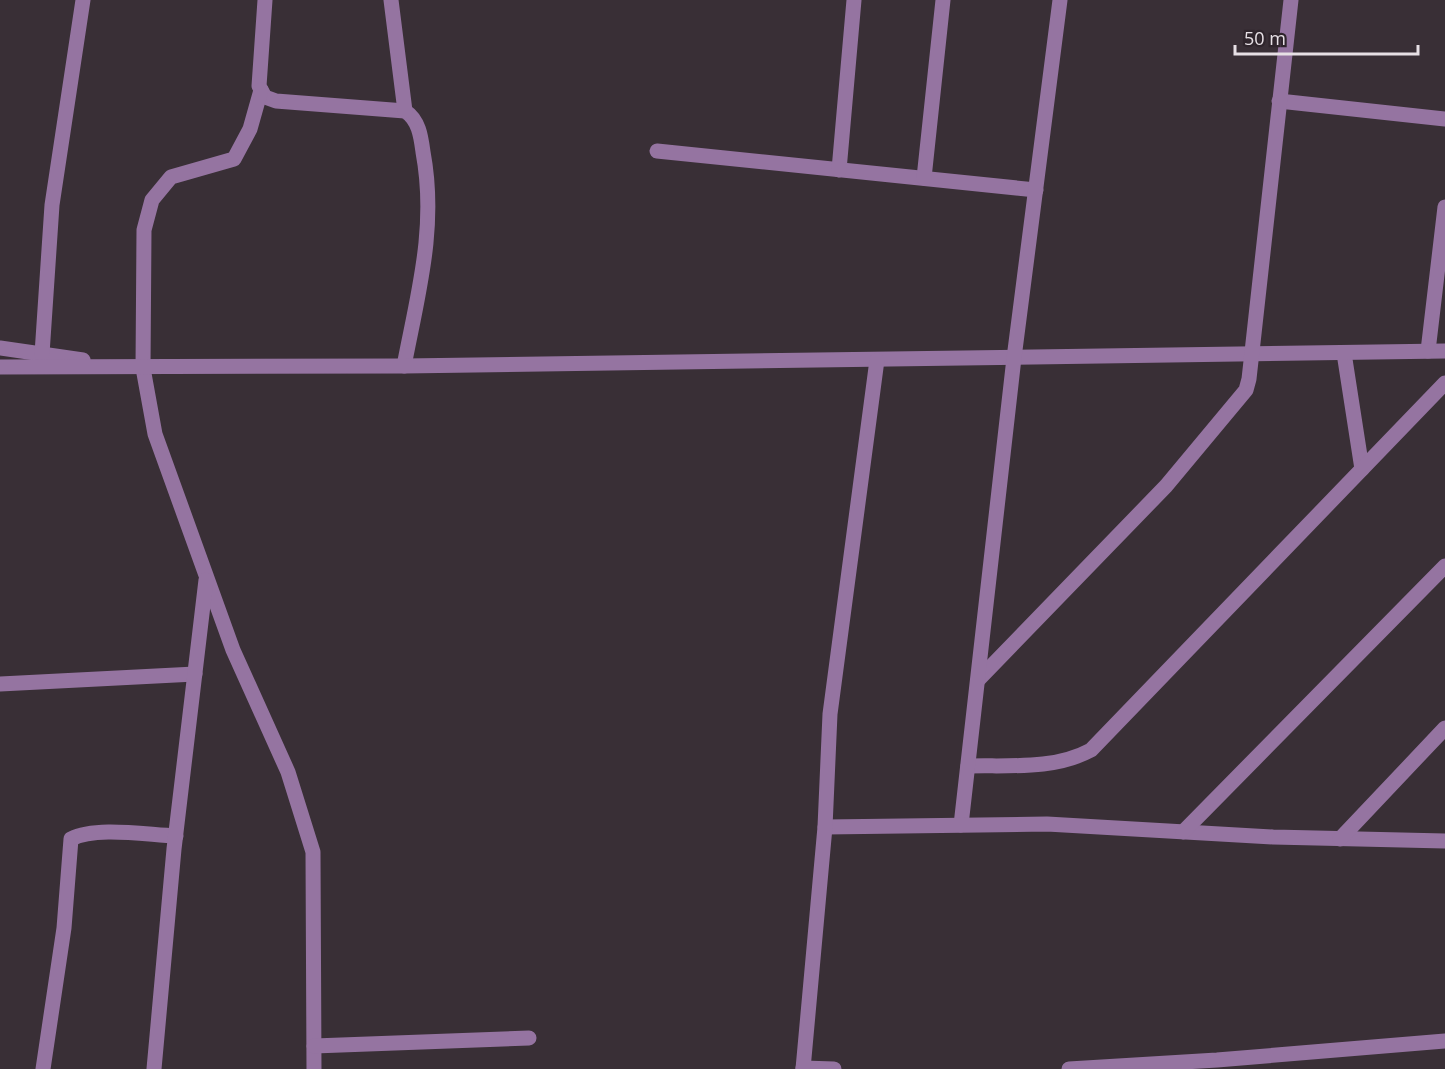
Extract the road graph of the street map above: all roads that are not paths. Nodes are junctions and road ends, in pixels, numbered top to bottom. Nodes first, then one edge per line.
1 (83, 0) edge
2 (264, 0) edge
3 (391, 0) edge
4 (854, 0) edge
5 (943, 0) edge
6 (1060, 0) edge
7 (1291, 0) edge
8 (261, 90) junction
9 (1279, 101) junction
10 (405, 111) junction
11 (1445, 119) edge
12 (657, 151) dead end
13 (839, 170) junction
14 (924, 178) junction
15 (1036, 190) junction
16 (1445, 207) edge
17 (0, 348) edge
18 (1428, 351) junction
19 (1445, 351) edge
20 (1344, 353) junction
21 (42, 354) junction
22 (1251, 355) junction
23 (1014, 358) junction
24 (877, 360) junction
25 (404, 366) junction
26 (0, 367) edge
27 (143, 368) junction
28 (1445, 383) edge
29 (1362, 469) junction
30 (1445, 567) edge
31 (207, 577) junction
32 (195, 674) junction
33 (978, 680) junction
34 (0, 684) edge
35 (1445, 728) edge
36 (968, 766) junction
37 (961, 825) junction
38 (825, 827) junction
39 (1184, 832) junction
40 (176, 836) junction
41 (1340, 839) junction
42 (1445, 841) edge
43 (529, 1038) dead end
44 (1445, 1041) edge
45 (314, 1046) junction
46 (803, 1068) edge
47 (43, 1069) edge
48 (154, 1069) edge
49 (314, 1069) edge
50 (834, 1069) edge
51 (1070, 1069) edge

1 - 21 street
2 - 8 street
3 - 10 street
4 - 13 street
5 - 14 street
6 - 15 street
7 - 9 street
8 - 10 street
8 - 27 street
9 - 11 street
9 - 22 street
10 - 25 street
12 - 13 street
13 - 14 street
14 - 15 street
15 - 23 street
16 - 18 street
17 - 21 street
18 - 19 street
18 - 20 street
20 - 22 street
20 - 29 street
21 - 27 street
22 - 23 street
22 - 33 street
23 - 24 street
23 - 33 street
24 - 25 street
24 - 38 street
25 - 27 street
26 - 27 street
27 - 31 street
28 - 29 street
29 - 36 street
30 - 39 street
31 - 32 street
31 - 45 street
32 - 34 street
32 - 40 street
33 - 36 street
35 - 41 street
36 - 37 street
37 - 38 street
37 - 39 street
38 - 46 street
39 - 41 street
40 - 47 street
40 - 48 street
41 - 42 street
43 - 45 street
44 - 51 street
45 - 49 street
46 - 50 street

